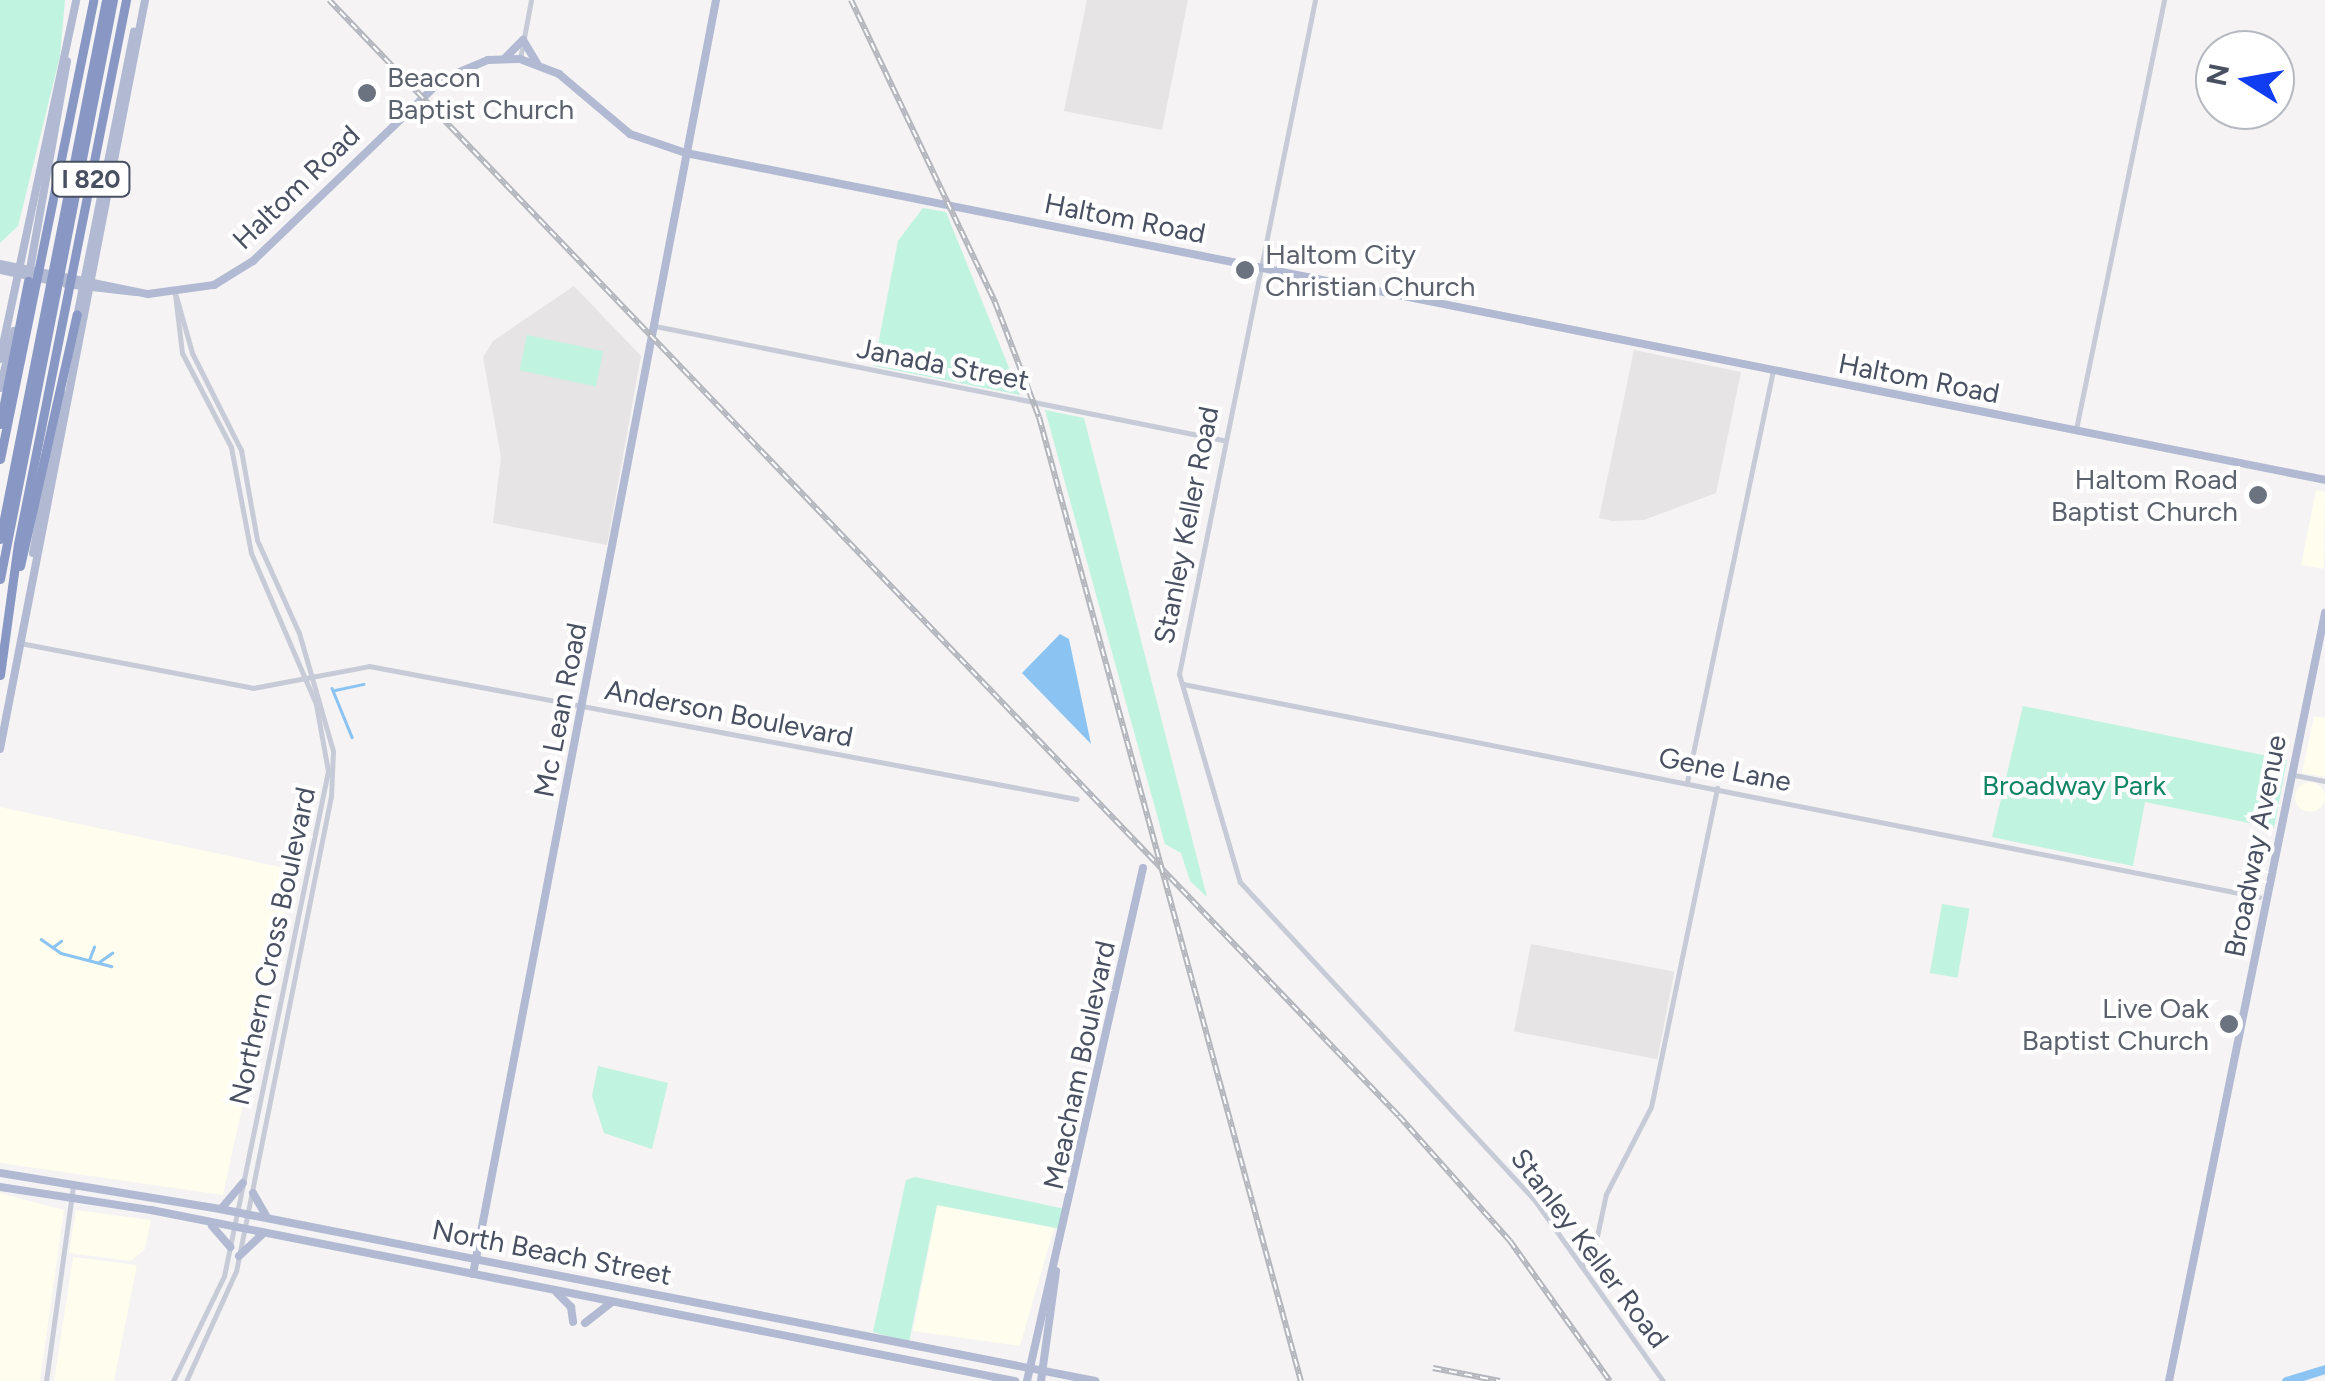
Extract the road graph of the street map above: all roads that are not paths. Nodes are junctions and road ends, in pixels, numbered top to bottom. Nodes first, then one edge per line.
1 (76, 0) edge
2 (93, 0) edge
3 (106, 0) edge
4 (114, 0) edge
5 (126, 0) edge
6 (144, 0) edge
7 (531, 0) edge
8 (716, 0) edge
9 (1315, 0) edge
10 (2164, 0) edge
11 (139, 26) junction
12 (524, 40) junction
13 (65, 52) junction
14 (504, 59) junction
15 (520, 59) junction
16 (537, 64) junction
17 (686, 153) junction
18 (26, 250) junction
19 (93, 264) junction
20 (2, 267) edge
21 (1260, 267) junction
22 (23, 273) junction
23 (89, 284) junction
24 (105, 287) junction
25 (175, 294) junction
26 (15, 301) junction
27 (78, 314) junction
28 (655, 326) junction
29 (0, 359) edge
30 (76, 364) junction
31 (1773, 372) junction
32 (0, 388) edge
33 (220, 401) junction
34 (212, 407) junction
35 (0, 424) edge
36 (2076, 432) junction
37 (1223, 440) junction
38 (0, 459) edge
39 (2325, 480) edge
40 (0, 539) edge
41 (0, 579) edge
42 (30, 588) junction
43 (2325, 613) edge
44 (0, 625) edge
45 (20, 643) junction
46 (0, 676) edge
47 (310, 678) junction
48 (1182, 684) junction
49 (583, 706) junction
50 (0, 749) edge
51 (2292, 775) junction
52 (2325, 781) edge
53 (1687, 782) junction
54 (1717, 788) junction
55 (1077, 799) dead end
56 (1144, 868) dead end
57 (2260, 897) dead end
58 (285, 1000) junction
59 (0, 1172) edge
60 (243, 1183) junction
61 (73, 1186) junction
62 (0, 1187) edge
63 (252, 1192) junction
64 (71, 1198) junction
65 (220, 1209) junction
66 (237, 1212) junction
67 (248, 1215) junction
68 (194, 1218) junction
69 (271, 1220) junction
70 (234, 1226) junction
71 (245, 1228) junction
72 (267, 1232) junction
73 (230, 1247) junction
74 (239, 1256) junction
75 (476, 1260) junction
76 (1584, 1264) junction
77 (1056, 1271) junction
78 (473, 1274) junction
79 (554, 1290) junction
80 (579, 1296) junction
81 (590, 1298) junction
82 (612, 1302) junction
83 (914, 1347) junction
84 (912, 1360) junction
85 (1030, 1368) junction
86 (1042, 1370) junction
87 (1002, 1379) edge
88 (46, 1381) edge
89 (172, 1381) edge
90 (186, 1381) edge
91 (1016, 1381) edge
92 (1027, 1381) edge
93 (1040, 1381) edge
94 (1094, 1381) edge
95 (1663, 1381) edge
96 (2169, 1381) edge

1 - 13 main road
2 - 38 highway, I 820
3 - 40 highway
4 - 41 highway
5 - 46 highway, I 820
6 - 11 main road
7 - 12 street
8 - 17 main road, Mc Lean Road
9 - 21 street, Stanley Keller Road
10 - 36 street
11 - 19 main road
11 - 27 main road
12 - 14 main road
12 - 15 street
12 - 16 main road
13 - 18 main road
13 - 22 main road
14 - 15 main road, Haltom Road
14 - 25 main road, Haltom Road
15 - 16 main road, Haltom Road
16 - 17 main road, Haltom Road
17 - 21 main road, Haltom Road
17 - 28 main road, Mc Lean Road
18 - 19 main road
18 - 20 main road
18 - 22 main road
19 - 23 main road
19 - 24 main road
20 - 22 main road, Haltom Road
20 - 26 main road
21 - 31 main road, Haltom Road
21 - 37 street, Stanley Keller Road
22 - 23 main road, Haltom Road
22 - 26 main road
22 - 32 main road
22 - 35 highway
23 - 24 main road, Haltom Road
23 - 30 main road
24 - 25 main road, Haltom Road
24 - 30 main road
25 - 33 street, Northern Cross Boulevard
25 - 34 street, Northern Cross Boulevard
26 - 29 main road
27 - 42 main road
27 - 44 highway
28 - 37 street, Janada Street
28 - 49 main road, Mc Lean Road
30 - 42 main road
31 - 36 main road, Haltom Road
31 - 53 street
33 - 34 street
33 - 47 street, Northern Cross Boulevard
34 - 47 street, Northern Cross Boulevard
36 - 39 main road, Haltom Road
37 - 48 street, Stanley Keller Road
42 - 45 main road
43 - 51 main road, Broadway Avenue
45 - 47 street, Anderson Boulevard
45 - 50 main road
47 - 49 street, Anderson Boulevard
47 - 58 street, Northern Cross Boulevard
48 - 53 street, Gene Lane
48 - 76 street, Stanley Keller Road
49 - 55 street, Anderson Boulevard
49 - 75 main road, Mc Lean Road
51 - 52 street
51 - 96 main road, Broadway Avenue
53 - 54 street, Gene Lane
54 - 57 street, Gene Lane
54 - 76 street
56 - 77 main road, Meacham Boulevard
58 - 60 street, Northern Cross Boulevard
58 - 63 street, Northern Cross Boulevard
59 - 61 main road, North Beach Street
60 - 65 main road
60 - 66 street, Northern Cross Boulevard
61 - 64 street
61 - 65 main road, North Beach Street
62 - 64 main road, North Beach Street
63 - 67 street, Northern Cross Boulevard
63 - 69 main road
64 - 68 main road, North Beach Street
64 - 88 street
65 - 66 main road, North Beach Street
66 - 67 main road, North Beach Street
66 - 70 street, Northern Cross Boulevard
67 - 69 main road, North Beach Street
67 - 71 street, Northern Cross Boulevard
68 - 70 main road, North Beach Street
68 - 73 main road
69 - 75 main road, North Beach Street
70 - 71 main road, North Beach Street
70 - 73 street, Northern Cross Boulevard
71 - 72 main road, North Beach Street
71 - 74 street, Northern Cross Boulevard
72 - 74 main road
72 - 78 main road, North Beach Street
73 - 89 street, Northern Cross Boulevard
74 - 90 street, Northern Cross Boulevard
75 - 78 main road, Mc Lean Road
75 - 83 main road, North Beach Street
76 - 95 street, Stanley Keller Road
77 - 85 main road, Meacham Boulevard
77 - 86 main road, Meacham Boulevard
78 - 79 main road, North Beach Street
79 - 80 main road, North Beach Street
79 - 80 main road
80 - 81 main road, North Beach Street
81 - 82 main road, North Beach Street
81 - 82 main road
82 - 84 main road, North Beach Street
83 - 84 main road
83 - 85 main road, North Beach Street
84 - 87 main road, North Beach Street
85 - 86 main road, North Beach Street
85 - 92 main road, Meacham Boulevard
86 - 93 main road, Meacham Boulevard
86 - 94 main road, North Beach Street
87 - 91 main road, North Beach Street

